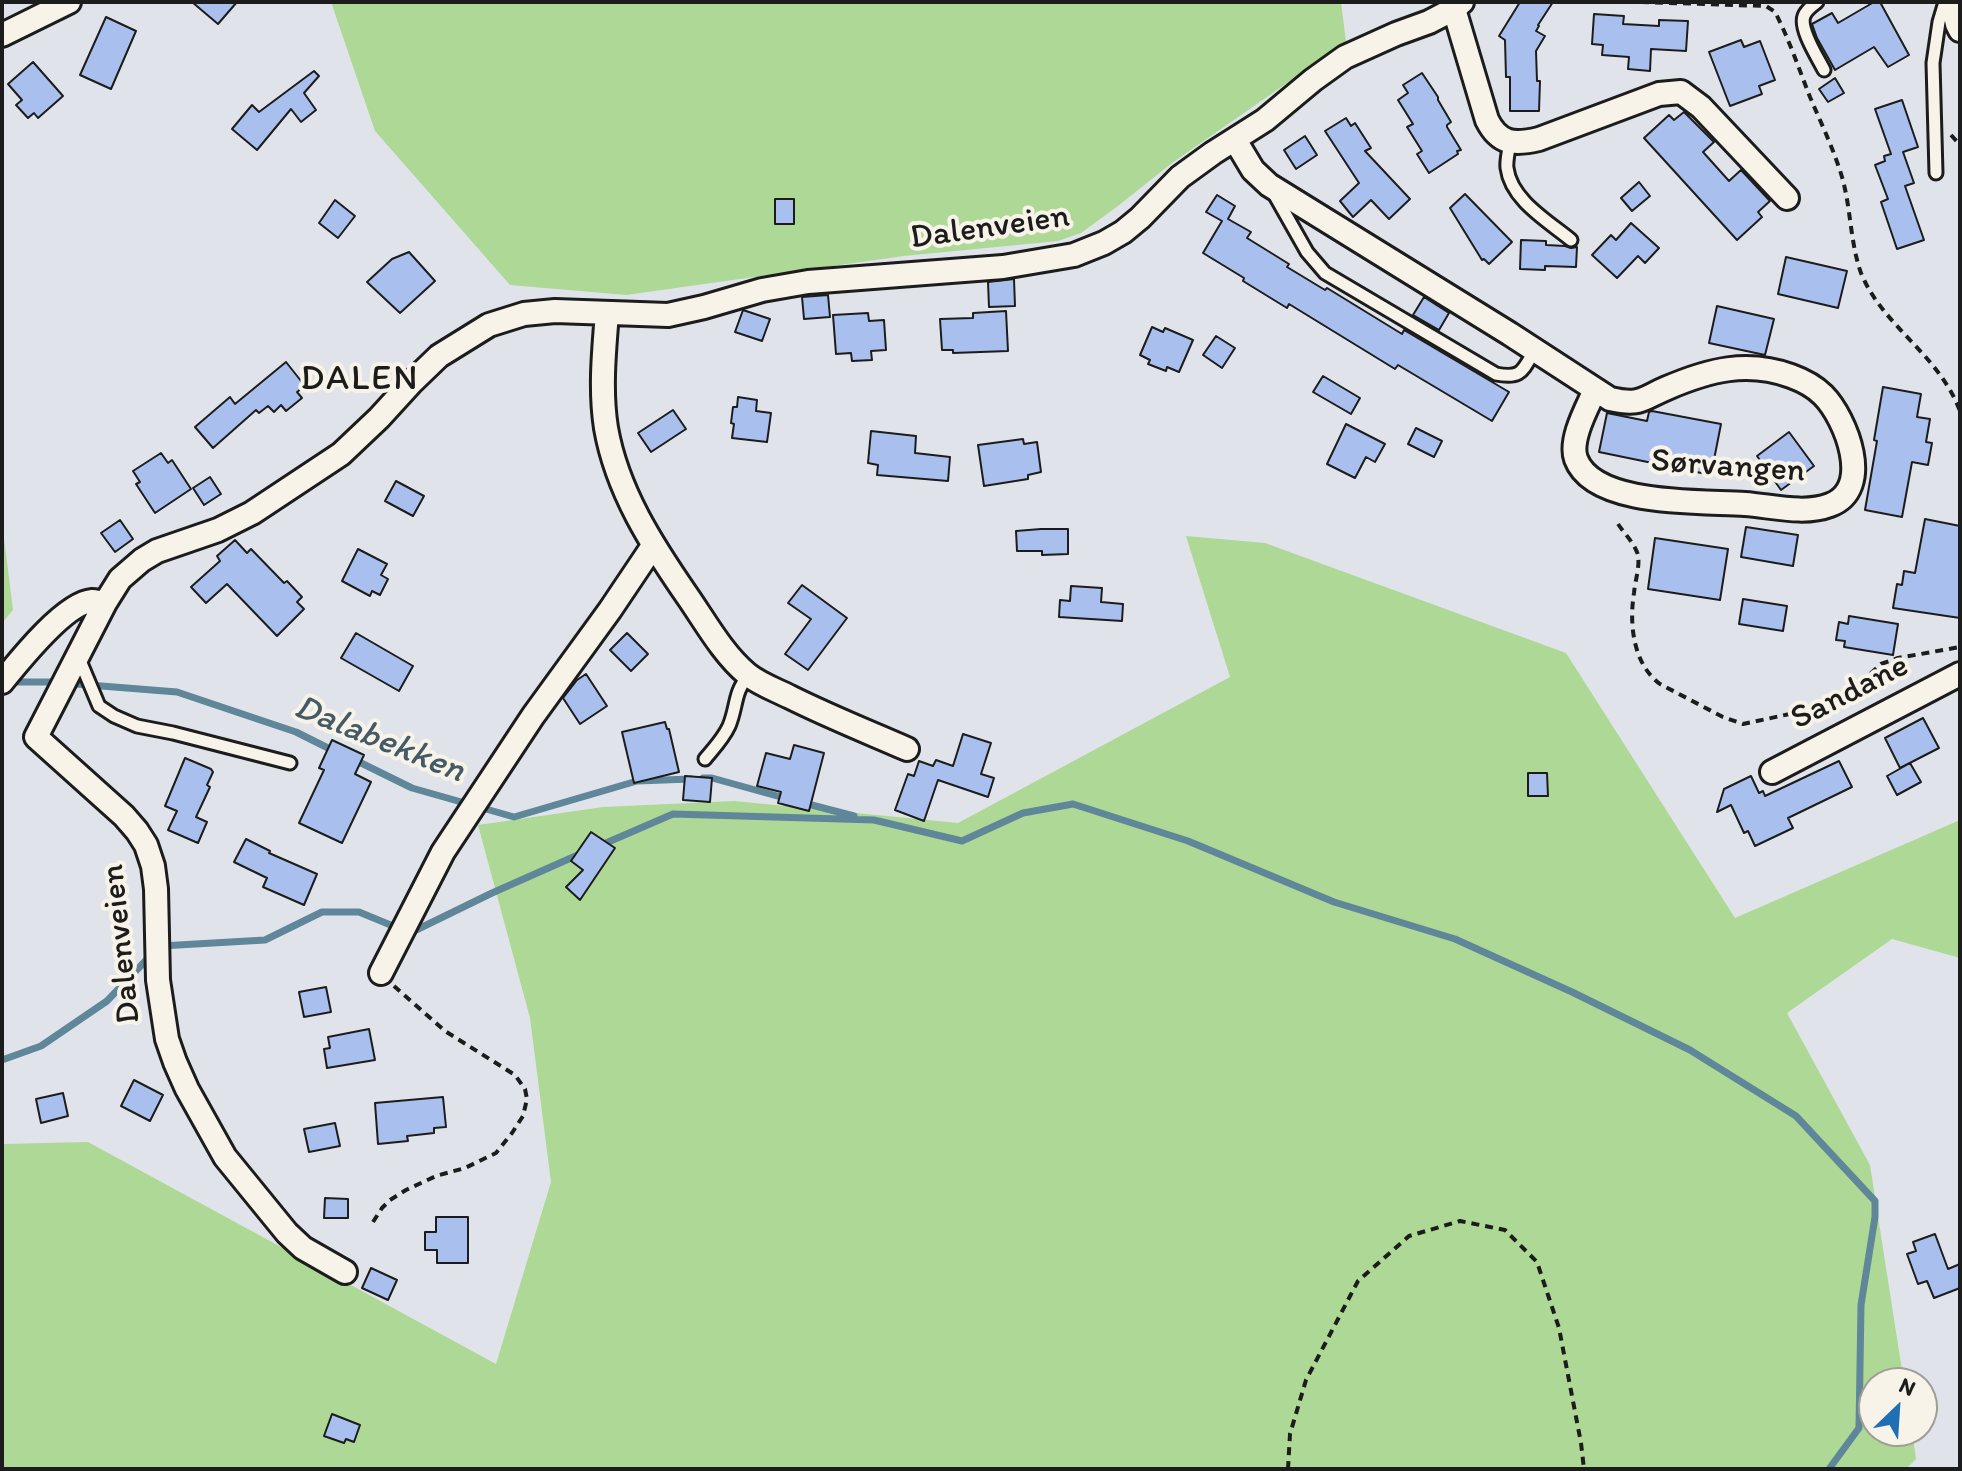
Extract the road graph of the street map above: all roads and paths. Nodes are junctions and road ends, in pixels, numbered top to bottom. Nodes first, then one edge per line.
1 (69, 2) edge
2 (1641, 2) edge
3 (1817, 2) edge
4 (1945, 2) edge
5 (1952, 2) edge
6 (1458, 5) edge
7 (1960, 30) edge
8 (2, 35) edge
9 (1824, 70) dead end
10 (1235, 140) junction
11 (1510, 142) junction
12 (1936, 173) dead end
13 (1269, 185) junction
14 (1787, 198) dead end
15 (1571, 240) dead end
16 (607, 313) junction
17 (1535, 350) junction
18 (1595, 390) junction
19 (1960, 411) edge
20 (1618, 524) dead end
21 (653, 546) junction
22 (105, 603) junction
23 (1960, 647) edge
24 (78, 655) junction
25 (1960, 674) edge
26 (748, 676) junction
27 (2, 682) edge
28 (907, 749) dead end
29 (705, 759) dead end
30 (290, 763) dead end
31 (1772, 772) dead end
32 (381, 973) joint
33 (373, 1222) dead end
34 (345, 1272) dead end
35 (1288, 1469) edge
36 (1584, 1469) edge

1 - 8 street
2 - 19 path
3 - 9 lane
4 - 12 lane
5 - 7 street
6 - 10 street, Dalenveien
6 - 11 street, Dalenveien
10 - 13 street, Sørvangen
10 - 16 street, Dalenveien
11 - 14 street
11 - 15 lane
13 - 17 street, Sørvangen
13 - 17 lane
16 - 21 street
16 - 22 street, Dalenveien
17 - 18 street, Sørvangen
18 - 18 street, Sørvangen
20 - 23 path
21 - 26 street
21 - 32 street
22 - 24 street, Dalenveien
22 - 27 street
24 - 30 lane
24 - 34 street, Dalenveien
25 - 31 street, Sandane
26 - 28 street
26 - 29 lane
32 - 33 path
35 - 36 path

